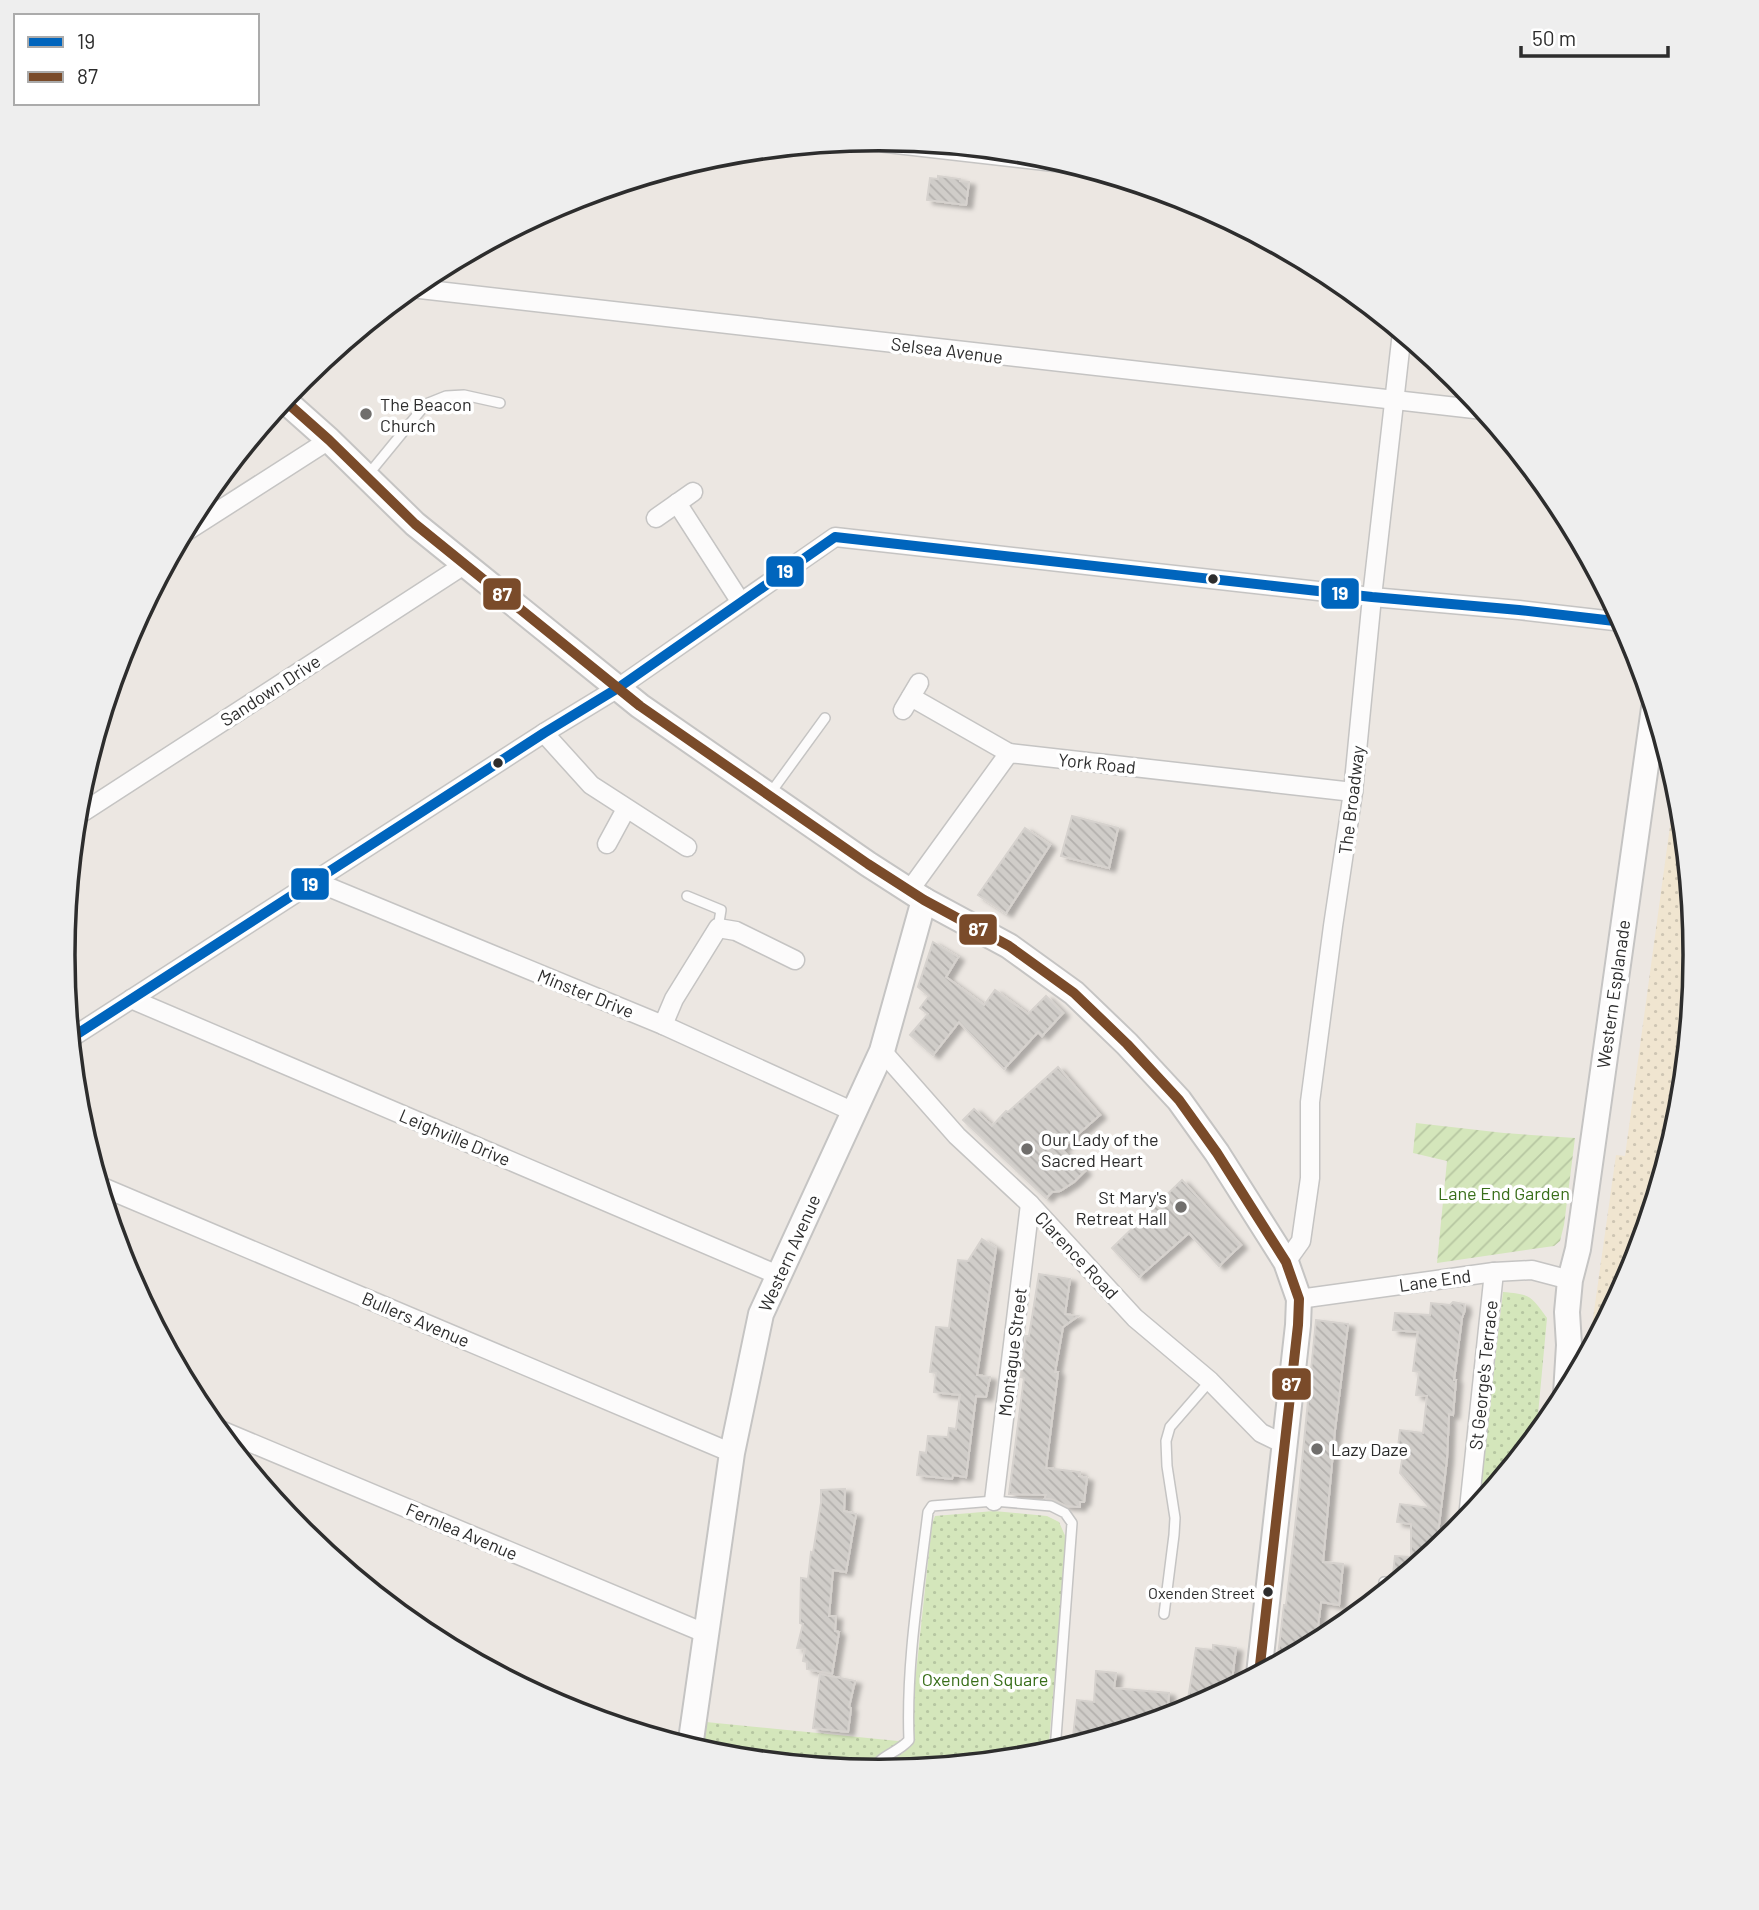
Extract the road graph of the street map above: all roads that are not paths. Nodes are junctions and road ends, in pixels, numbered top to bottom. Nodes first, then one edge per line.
1 (428, 290) edge
2 (1401, 343) edge
3 (1395, 401) junction
4 (499, 403) dead end
5 (292, 407) edge
6 (1469, 409) edge
7 (329, 440) junction
8 (367, 477) junction
9 (693, 492) dead end
10 (677, 503) junction
11 (656, 518) dead end
12 (203, 521) edge
13 (464, 565) junction
14 (1372, 597) junction
15 (740, 601) junction
16 (1611, 621) edge
17 (618, 688) junction
18 (911, 697) dead end
19 (825, 718) dead end
20 (1651, 730) edge
21 (544, 733) junction
22 (1009, 753) junction
23 (1353, 792) junction
24 (768, 796) junction
25 (89, 808) edge
26 (626, 809) junction
27 (607, 844) dead end
28 (687, 847) dead end
29 (314, 881) junction
30 (917, 895) junction
31 (687, 896) dead end
32 (718, 928) junction
33 (795, 960) dead end
34 (131, 999) junction
35 (663, 1025) junction
36 (79, 1033) edge
37 (882, 1051) junction
38 (854, 1112) junction
39 (111, 1191) edge
40 (1030, 1204) junction
41 (1286, 1262) junction
42 (1494, 1272) junction
43 (778, 1275) junction
44 (1570, 1280) junction
45 (1298, 1299) junction
46 (1568, 1370) edge
47 (1210, 1381) junction
48 (235, 1436) edge
49 (1284, 1444) junction
50 (732, 1453) junction
51 (1470, 1500) edge
52 (994, 1501) junction
53 (1164, 1614) dead end
54 (707, 1634) junction
55 (1260, 1663) edge
56 (692, 1737) edge
57 (1056, 1739) edge
58 (882, 1759) edge

1 - 3 street, Selsea Avenue
2 - 3 street, The Broadway
3 - 6 street, Selsea Avenue
3 - 14 street, The Broadway
4 - 8 lane
5 - 7 main road
7 - 8 main road
7 - 12 street
8 - 13 main road
9 - 10 street
10 - 11 street
10 - 15 street
13 - 17 main road
13 - 25 street, Sandown Drive
14 - 15 street
14 - 16 street
14 - 23 street, The Broadway
15 - 17 street
17 - 21 street
17 - 24 main road
18 - 22 street
19 - 24 lane
20 - 44 main road, Western Esplanade
21 - 26 street
21 - 29 street
22 - 23 street, York Road
22 - 30 street
23 - 41 street, The Broadway
24 - 30 main road
26 - 27 street
26 - 28 street
29 - 34 street
29 - 35 street, Minster Drive
30 - 37 main road, Western Avenue
30 - 41 main road
31 - 32 lane
32 - 33 street
32 - 35 street
34 - 36 street
34 - 43 street, Leighville Drive
35 - 38 street, Minster Drive
37 - 38 main road, Western Avenue
37 - 40 street, Clarence Road
38 - 43 main road, Western Avenue
39 - 50 street, Bullers Avenue
40 - 47 street, Clarence Road
40 - 52 street, Montague Street
41 - 45 main road
42 - 44 street, Lane End
42 - 45 street, Lane End
42 - 51 street, St George's Terrace
43 - 50 main road, Western Avenue
44 - 46 main road, Western Esplanade
45 - 49 main road
47 - 49 street, Clarence Road
47 - 53 lane
48 - 54 street, Fernlea Avenue
49 - 55 main road
50 - 54 main road, Western Avenue
52 - 57 lane
52 - 58 lane
54 - 56 main road, Western Avenue

